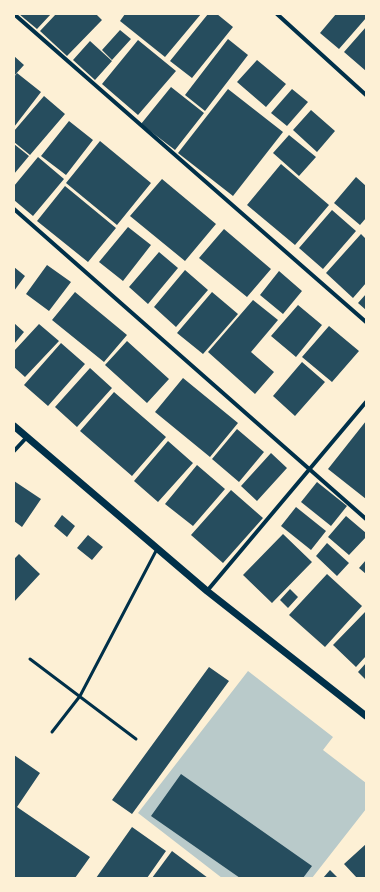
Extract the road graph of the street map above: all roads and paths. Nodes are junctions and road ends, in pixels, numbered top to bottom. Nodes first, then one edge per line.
1 (14, 14) edge
2 (277, 14) edge
3 (366, 95) edge
4 (14, 209) edge
5 (366, 322) edge
6 (366, 402) edge
7 (14, 426) edge
8 (27, 436) junction
9 (14, 451) edge
10 (308, 469) junction
11 (366, 520) edge
12 (157, 549) junction
13 (207, 591) junction
14 (30, 658) dead end
15 (80, 696) junction
16 (366, 716) edge
17 (52, 732) dead end
18 (136, 739) dead end

1 - 5 street
2 - 3 street
4 - 10 street
6 - 10 street
7 - 8 street
8 - 9 street
8 - 12 street
10 - 11 street
10 - 13 street
12 - 13 street
12 - 15 lane
13 - 16 street
14 - 15 lane
15 - 17 lane
15 - 18 lane

